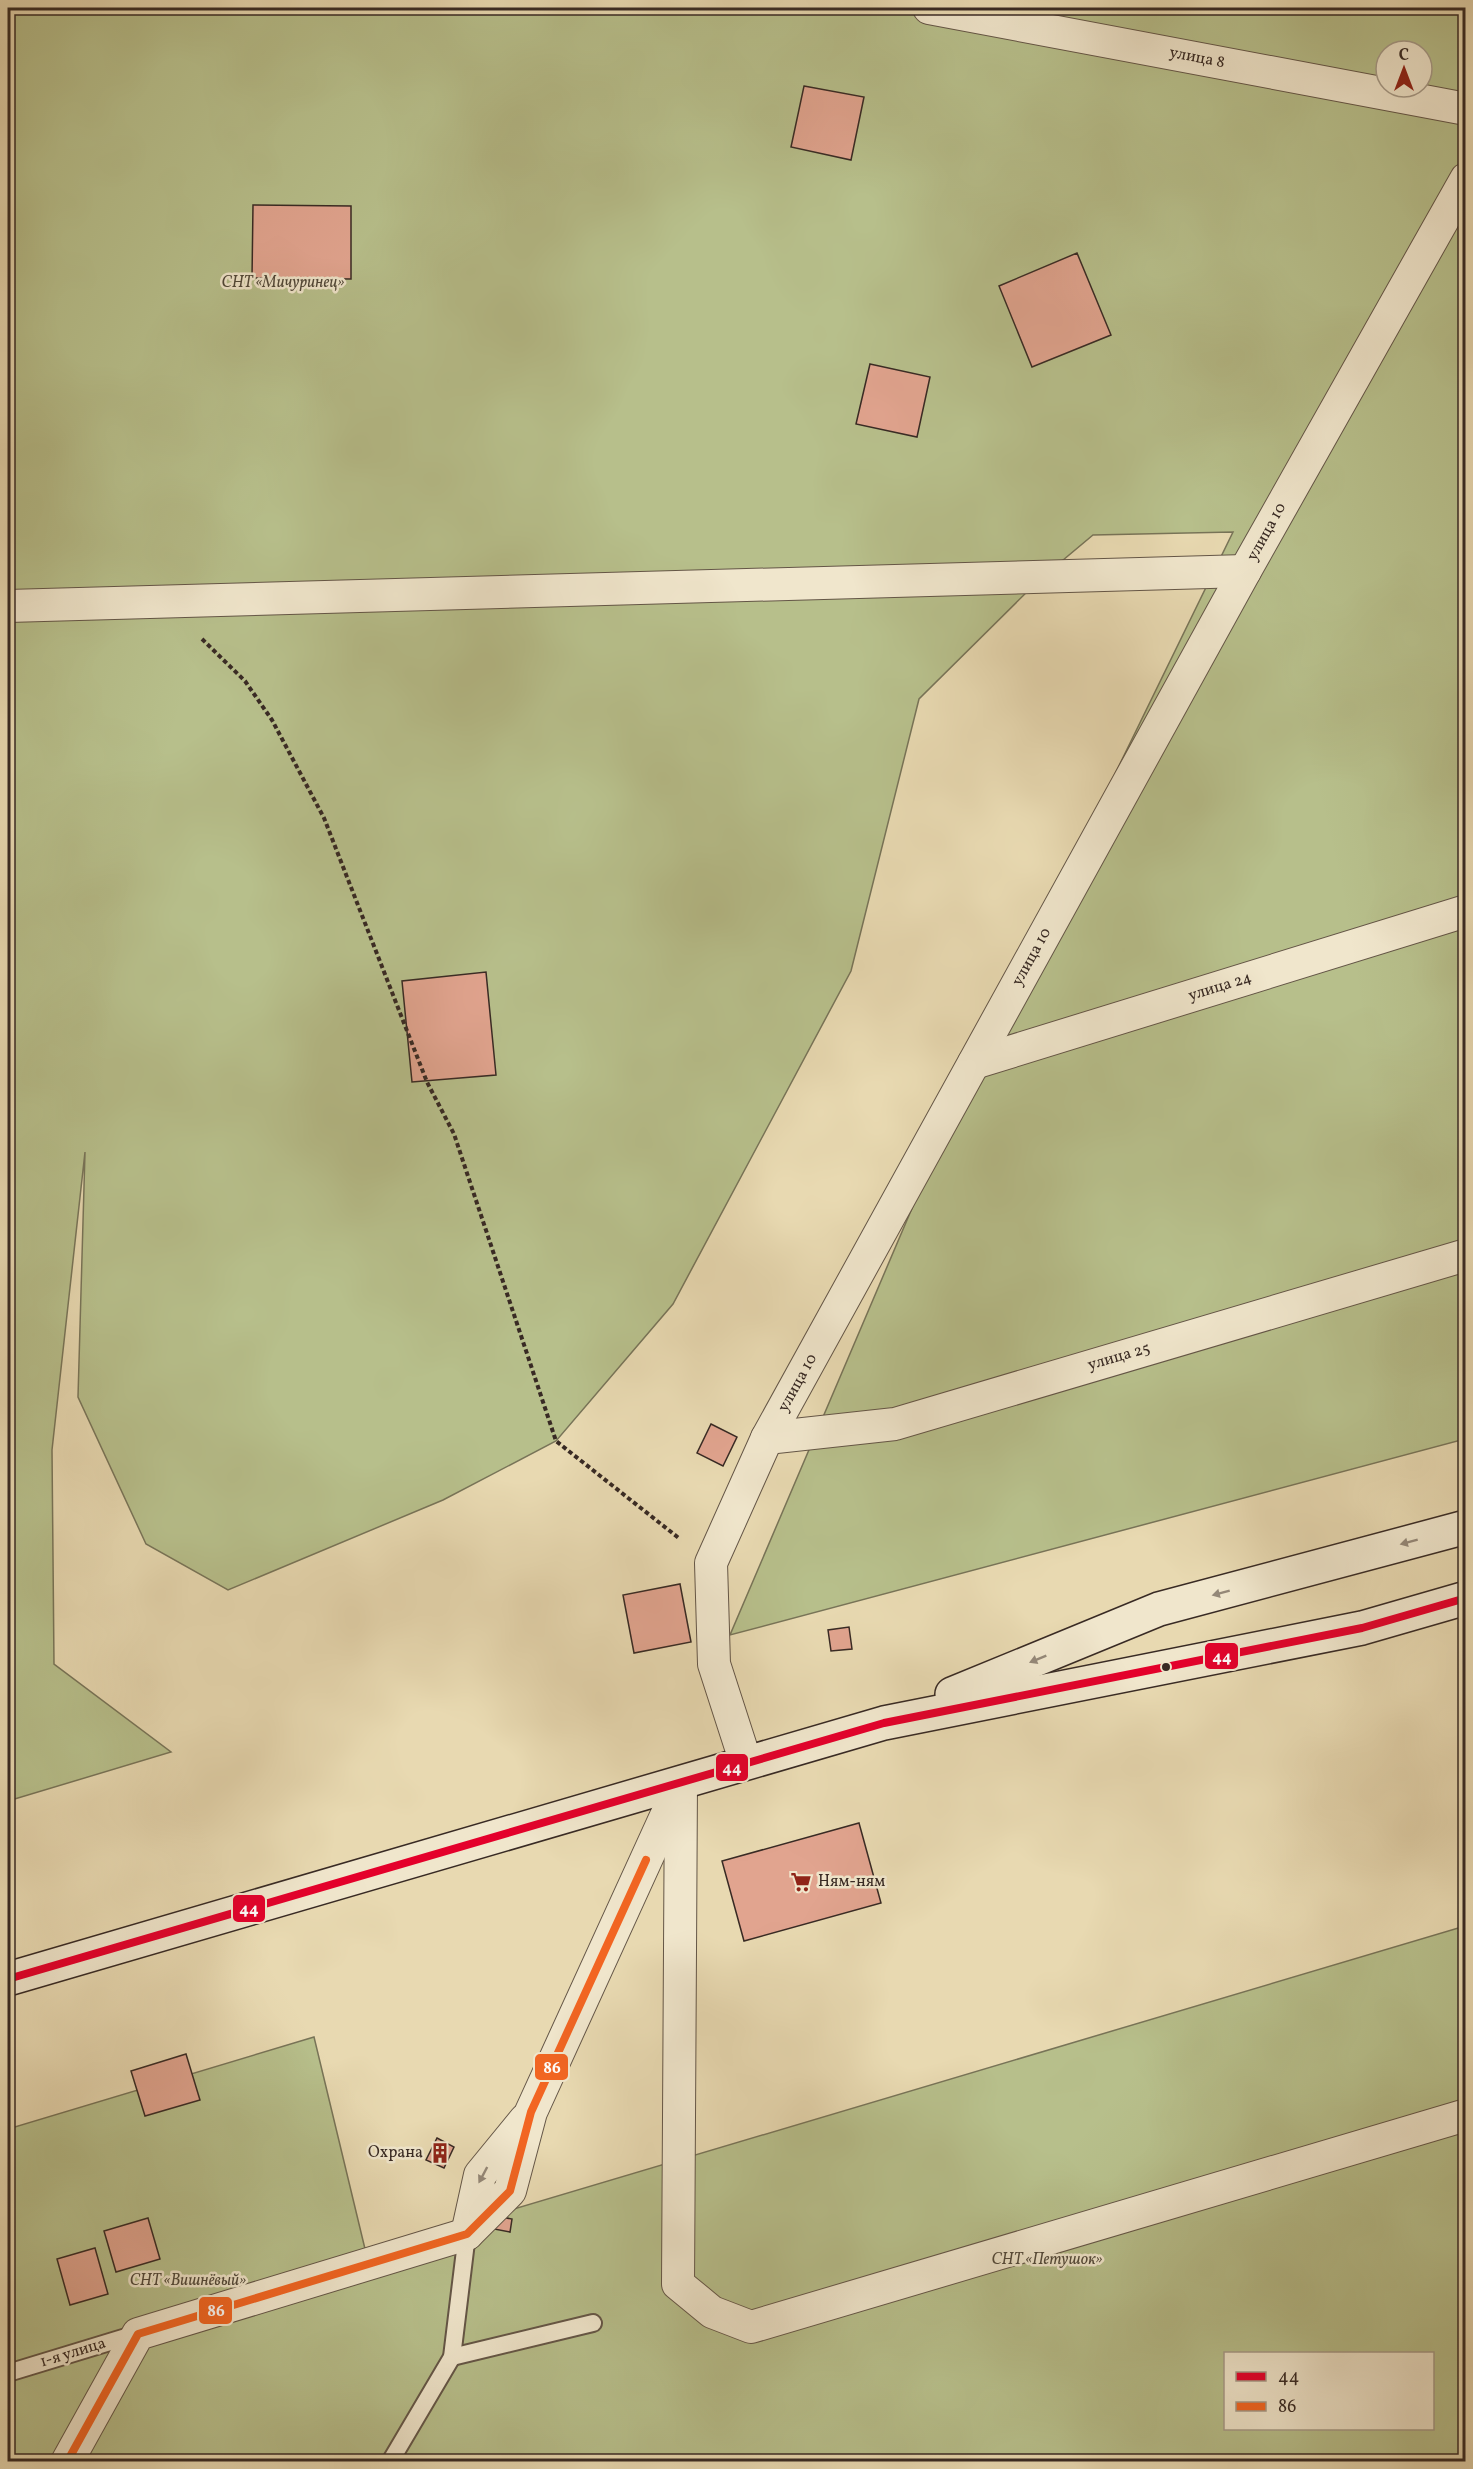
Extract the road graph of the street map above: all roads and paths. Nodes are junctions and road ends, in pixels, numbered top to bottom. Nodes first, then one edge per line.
1 (929, 8) edge
2 (1466, 109) edge
3 (1466, 179) edge
4 (1245, 571) junction
5 (163, 602) junction
6 (8, 606) edge
7 (1466, 911) edge
8 (974, 1063) junction
9 (1466, 1255) edge
10 (767, 1438) junction
11 (1466, 1527) edge
12 (711, 1563) junction
13 (1466, 1598) edge
14 (884, 1723) junction
15 (746, 1763) junction
16 (681, 1783) junction
17 (8, 1979) edge
18 (1466, 2115) edge
19 (467, 2234) junction
20 (593, 2323) dead end
21 (138, 2334) junction
22 (452, 2357) junction
23 (8, 2373) edge
24 (68, 2462) edge
25 (390, 2462) edge

1 - 2 street, улица 8
3 - 4 street, улица 10
4 - 5 street
4 - 8 street, улица 10
5 - 6 street
5 - 12 path
7 - 8 street, улица 24
8 - 10 street, улица 10
9 - 10 street, улица 25
10 - 12 street, улица 10
11 -> 14 main road
12 - 15 street, улица 10
13 - 14 main road
14 - 15 main road
15 - 16 main road
16 - 17 main road
16 - 18 street
16 - 19 street
19 - 21 street
19 - 22 lane
20 - 22 lane
21 - 23 lane, 1-я улица
21 - 24 street
22 - 25 lane

